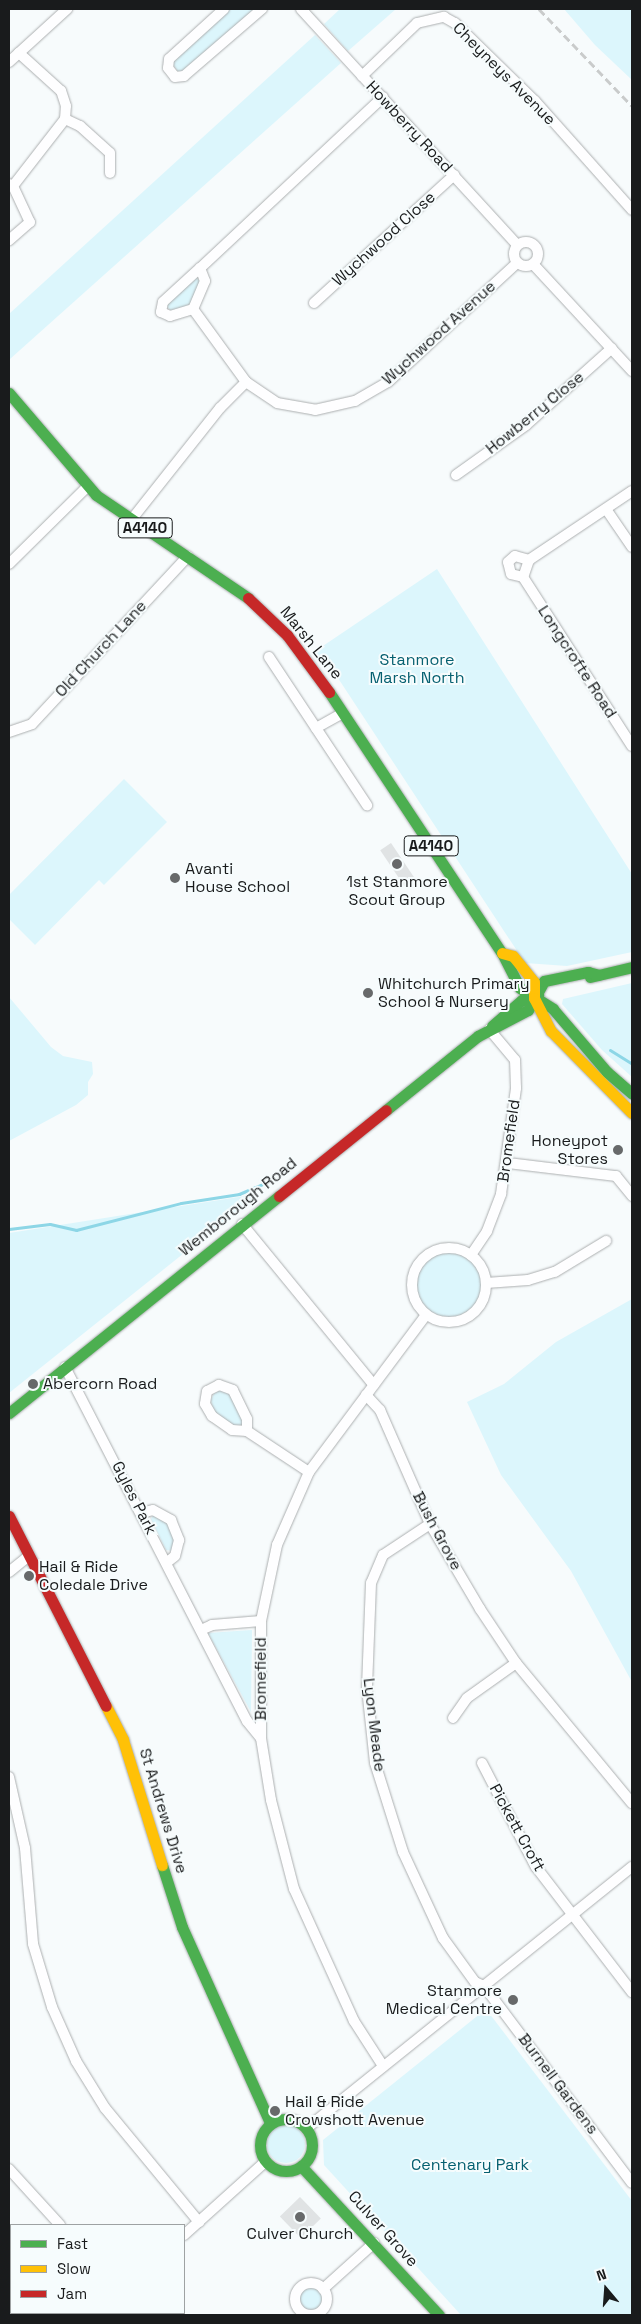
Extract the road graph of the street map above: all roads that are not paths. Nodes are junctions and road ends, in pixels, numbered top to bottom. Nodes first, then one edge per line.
1 (66, 9) edge
2 (224, 9) edge
3 (262, 9) edge
4 (302, 9) edge
5 (19, 53) junction
6 (9, 62) edge
7 (362, 76) junction
8 (383, 97) junction
9 (65, 119) junction
10 (110, 173) dead end
11 (454, 175) junction
12 (11, 185) edge
13 (632, 210) edge
14 (9, 240) edge
15 (517, 245) junction
16 (516, 262) junction
17 (533, 264) junction
18 (200, 268) junction
19 (314, 303) dead end
20 (193, 309) junction
21 (612, 348) junction
22 (632, 371) edge
23 (246, 382) junction
24 (10, 398) edge
25 (456, 475) dead end
26 (88, 486) junction
27 (632, 491) edge
28 (606, 509) junction
29 (132, 519) junction
30 (632, 547) edge
31 (188, 556) junction
32 (529, 560) junction
33 (9, 564) edge
34 (523, 576) junction
35 (269, 657) dead end
36 (343, 713) junction
37 (316, 728) junction
38 (9, 732) edge
39 (632, 746) edge
40 (368, 805) dead end
41 (632, 967) edge
42 (534, 998) junction
43 (489, 1029) junction
44 (632, 1094) edge
45 (632, 1113) edge
46 (508, 1163) junction
47 (632, 1196) edge
48 (242, 1224) junction
49 (606, 1240) dead end
50 (471, 1255) junction
51 (486, 1283) junction
52 (426, 1315) junction
53 (65, 1367) junction
54 (374, 1385) junction
55 (366, 1395) junction
56 (9, 1413) edge
57 (247, 1431) junction
58 (309, 1472) junction
59 (141, 1513) junction
60 (9, 1516) edge
61 (430, 1524) junction
62 (29, 1556) junction
63 (166, 1563) junction
64 (9, 1572) edge
65 (261, 1621) junction
66 (201, 1630) junction
67 (516, 1663) junction
68 (453, 1718) dead end
69 (261, 1738) junction
70 (482, 1763) dead end
71 (9, 1777) edge
72 (632, 1803) edge
73 (632, 1868) edge
74 (574, 1914) junction
75 (484, 1986) junction
76 (632, 1992) edge
77 (383, 2066) junction
78 (270, 2123) junction
79 (306, 2128) junction
80 (265, 2162) junction
81 (301, 2166) junction
82 (9, 2169) edge
83 (632, 2183) edge
84 (198, 2222) junction
85 (59, 2224) edge
86 (185, 2235) edge
87 (374, 2243) junction
88 (323, 2289) dead end
89 (439, 2315) edge

1 - 5 street
2 - 3 street
4 - 7 street, Howberry Road
5 - 6 street
5 - 9 street
7 - 8 street, Howberry Road
7 - 13 street, Cheyneys Avenue
8 - 11 street, Howberry Road
8 - 18 street
9 - 10 street
9 - 12 street
11 - 15 street, Howberry Road
11 - 19 street, Wychwood Close
12 - 14 street
15 - 16 street
15 - 17 street
16 - 17 street
16 - 23 street, Wychwood Avenue
17 - 21 street
18 - 20 street
18 - 20 street
20 - 23 street, Wychwood Avenue
21 - 22 street
21 - 25 street, Howberry Close
23 - 29 street
24 - 26 street, Marsh Lane / A4140
26 - 29 street, Marsh Lane / A4140
26 - 33 street
27 - 28 street
28 - 30 street
28 - 32 street
29 - 31 street, Marsh Lane / A4140
31 - 36 street, Marsh Lane / A4140
31 - 38 street, Old Church Lane
32 - 34 street
32 - 34 street, Longcrofte Road
34 - 39 street, Longcrofte Road
35 - 37 street
36 - 37 street
36 - 42 street, Marsh Lane / A4140
37 - 40 street
41 - 42 street, Wemborough Road
42 - 43 street, Wemborough Road
42 - 44 street, A4140
42 - 45 street, A4140
43 - 46 street, Bromefield
43 - 48 street, Wemborough Road
46 - 47 street
46 - 50 street, Bromefield
48 - 53 street, Wemborough Road
48 - 54 street
49 - 51 street
50 - 51 street
50 - 52 street
51 - 52 street
52 - 54 street, Bromefield
53 - 56 street, Wemborough Road
53 - 59 street, Gyles Park
54 - 55 street, Bromefield
55 - 58 street, Bromefield
55 - 61 street, Bush Grove
57 - 57 street
57 - 58 street
58 - 65 street, Bromefield
59 - 63 street, Gyles Park
59 - 63 street
60 - 62 street, St Andrews Drive
61 - 67 street, Bush Grove
61 - 75 street, Lyon Meade
62 - 64 street
62 - 78 street, St Andrews Drive
63 - 66 street, Gyles Park
65 - 66 street
65 - 69 street, Bromefield
66 - 69 street, Gyles Park
67 - 68 street
67 - 72 street, Bush Grove
69 - 77 street, Bromefield
70 - 74 street, Pickett Croft
71 - 84 street
73 - 74 street
74 - 75 street
74 - 76 street, Pickett Croft
75 - 77 street
75 - 83 street, Burnell Gardens
77 - 79 street
78 - 79 street
78 - 80 street
79 - 81 street
80 - 81 street
80 - 84 street
81 - 87 street, Culver Grove
82 - 85 street
84 - 86 street
87 - 88 street
87 - 89 street, Culver Grove

